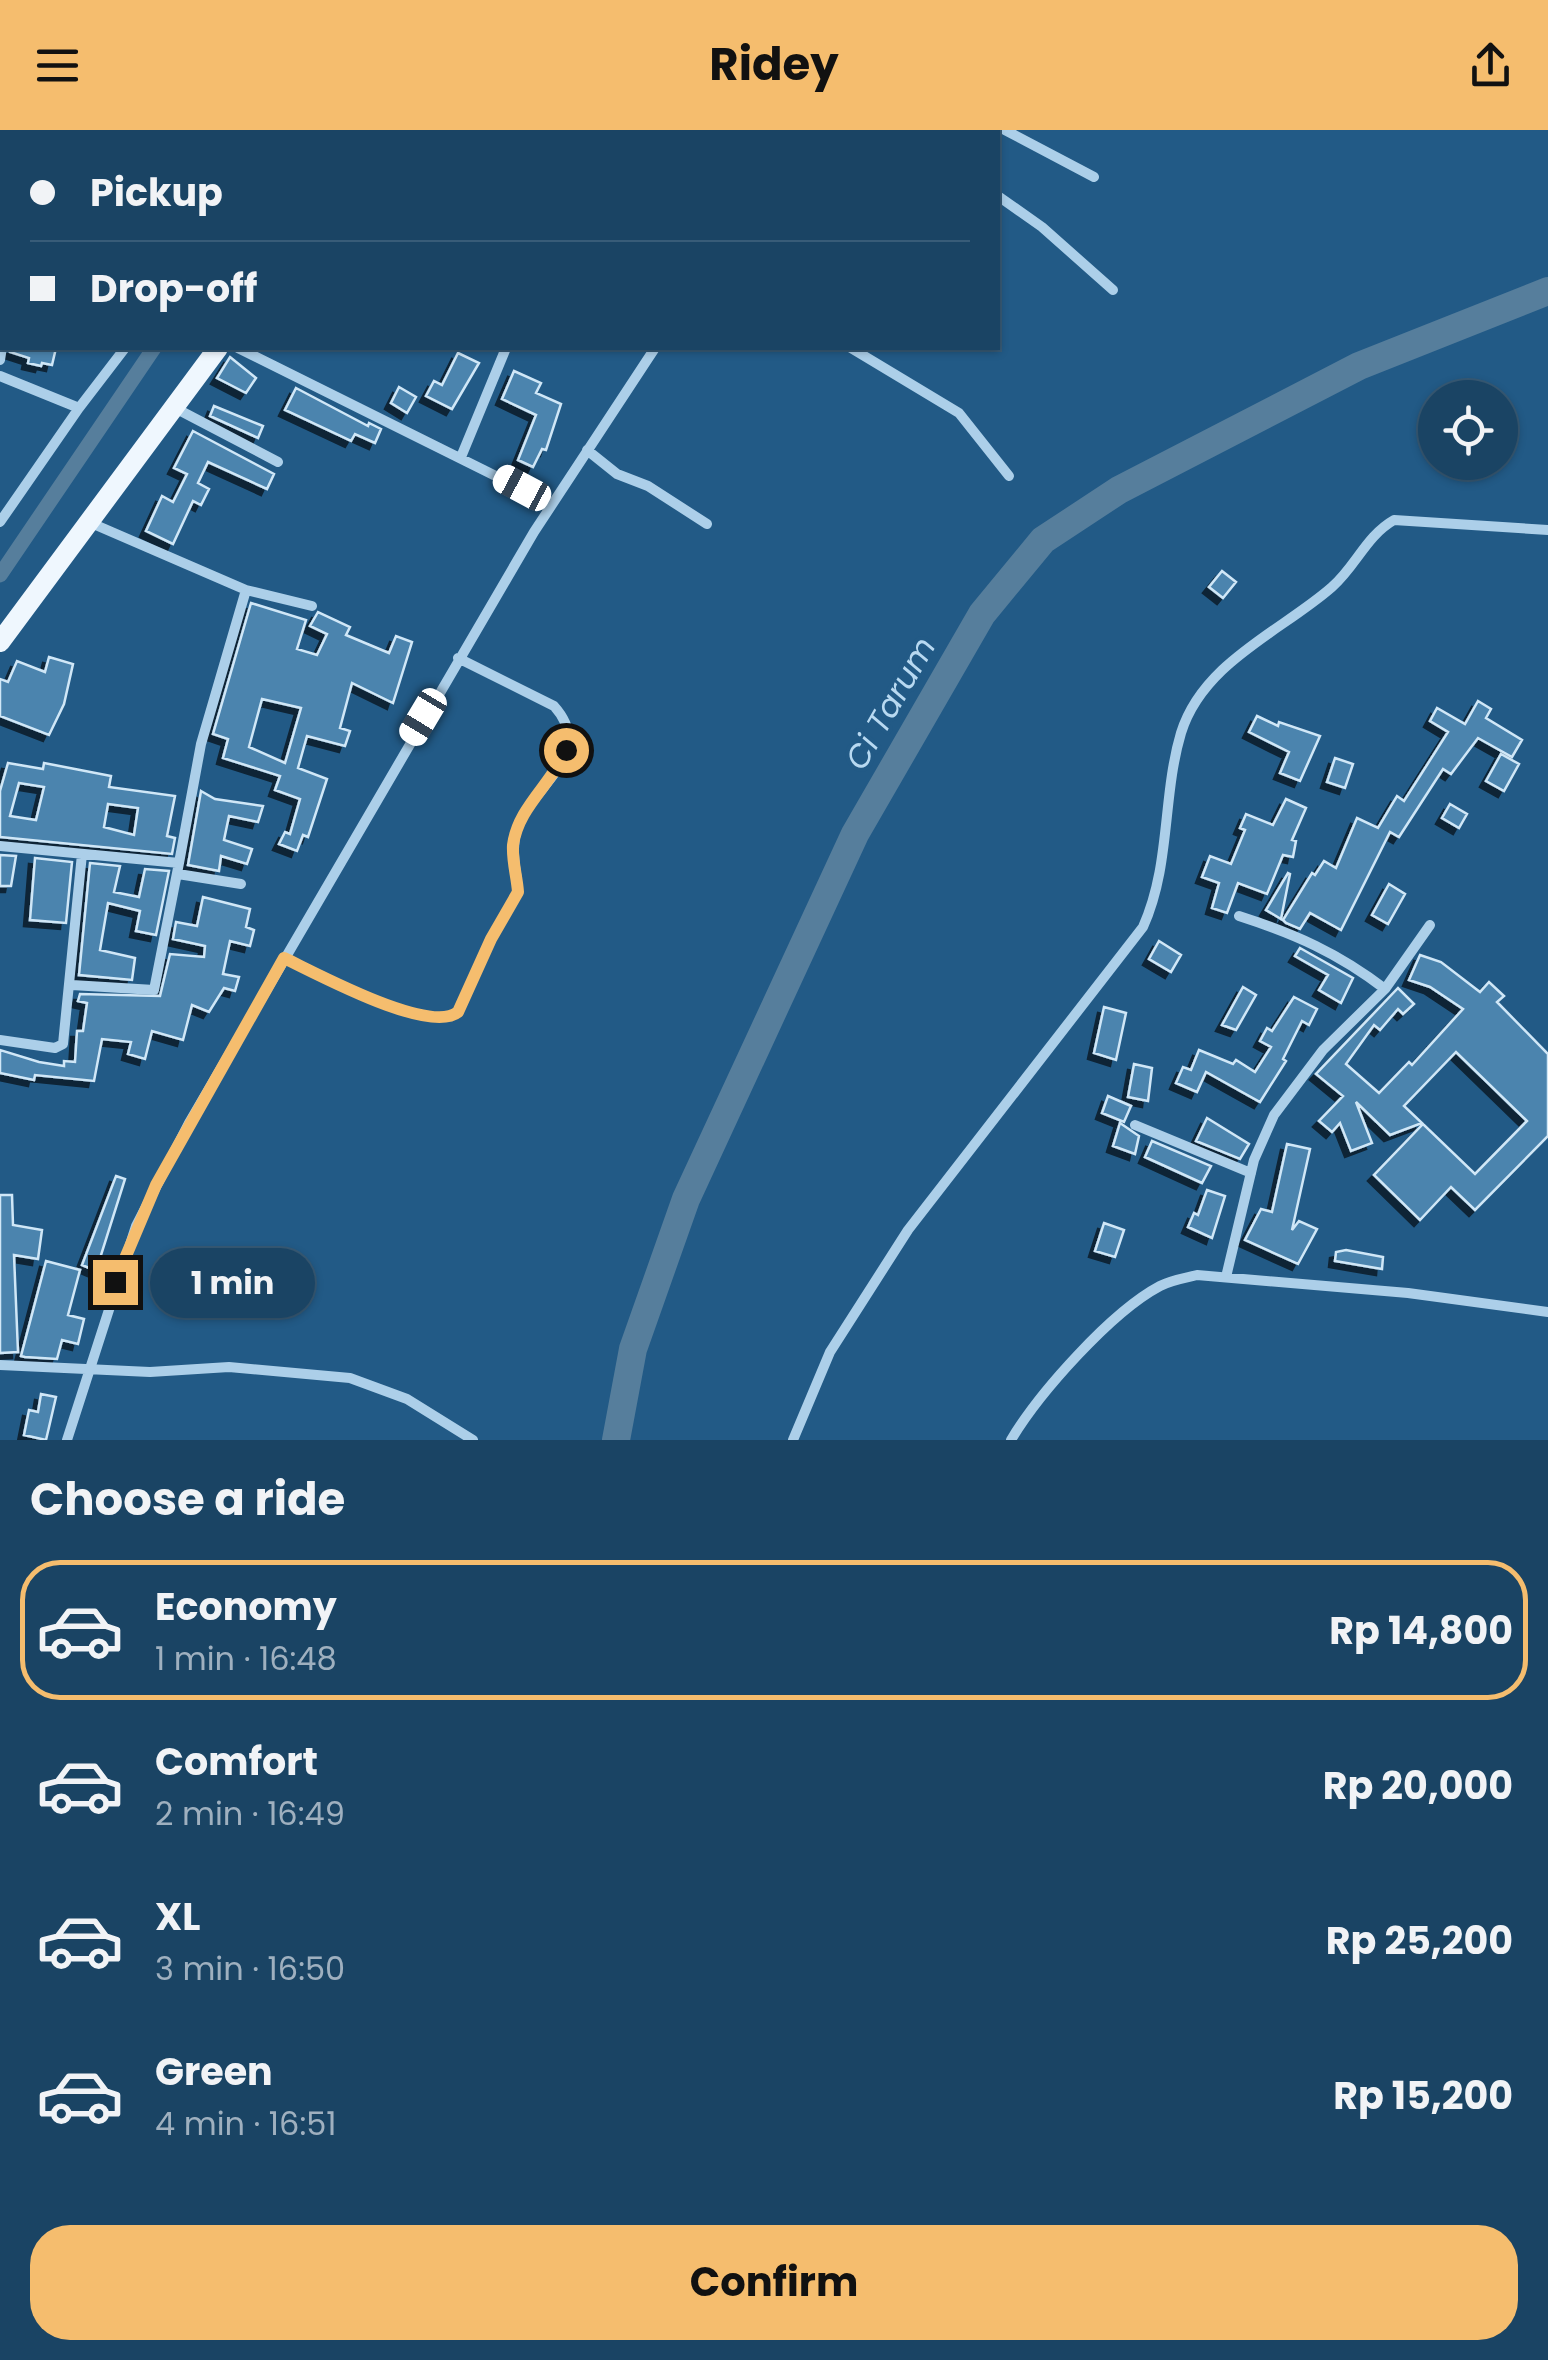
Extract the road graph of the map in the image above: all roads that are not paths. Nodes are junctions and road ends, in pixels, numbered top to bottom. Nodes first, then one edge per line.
1 (1005, 130) edge
2 (1094, 177) dead end
3 (1000, 197) edge
4 (1114, 290) dead end
5 (123, 350) edge
6 (217, 350) edge
7 (242, 350) edge
8 (505, 350) edge
9 (654, 350) edge
10 (854, 350) edge
11 (0, 376) edge
12 (79, 408) junction
13 (175, 408) junction
14 (587, 450) junction
15 (461, 456) junction
16 (278, 462) dead end
17 (1010, 476) dead end
18 (552, 504) junction
19 (0, 522) edge
20 (91, 523) junction
21 (707, 524) dead end
22 (1548, 530) edge
23 (246, 590) junction
24 (312, 606) dead end
25 (0, 642) edge
26 (458, 658) junction
27 (0, 846) edge
28 (82, 854) junction
29 (178, 868) junction
30 (241, 884) dead end
31 (1239, 916) dead end
32 (1430, 925) dead end
33 (284, 958) junction
34 (72, 985) junction
35 (1385, 990) junction
36 (0, 1040) edge
37 (1135, 1125) dead end
38 (1251, 1173) junction
39 (1226, 1277) junction
40 (1548, 1312) edge
41 (0, 1365) edge
42 (90, 1368) junction
43 (67, 1440) edge
44 (472, 1440) edge
45 (793, 1440) edge
46 (1010, 1440) edge

1 - 2 street
3 - 4 street
5 - 12 street
6 - 13 main road
7 - 15 street
8 - 15 street
9 - 14 street
10 - 17 street
11 - 12 street
12 - 19 street
13 - 16 street
13 - 20 main road
14 - 18 street
14 - 21 street
15 - 18 street
18 - 26 street
20 - 23 street
20 - 25 main road
22 - 45 street
23 - 24 street
23 - 29 street
26 - 33 street
26 - 33 street
27 - 28 street
28 - 29 street
28 - 34 street
29 - 30 street
29 - 34 street
31 - 35 street
32 - 35 street
33 - 42 street
34 - 36 street
35 - 38 street
37 - 38 street
38 - 39 street
39 - 40 street
39 - 46 street
41 - 42 street
42 - 43 street
42 - 44 street

